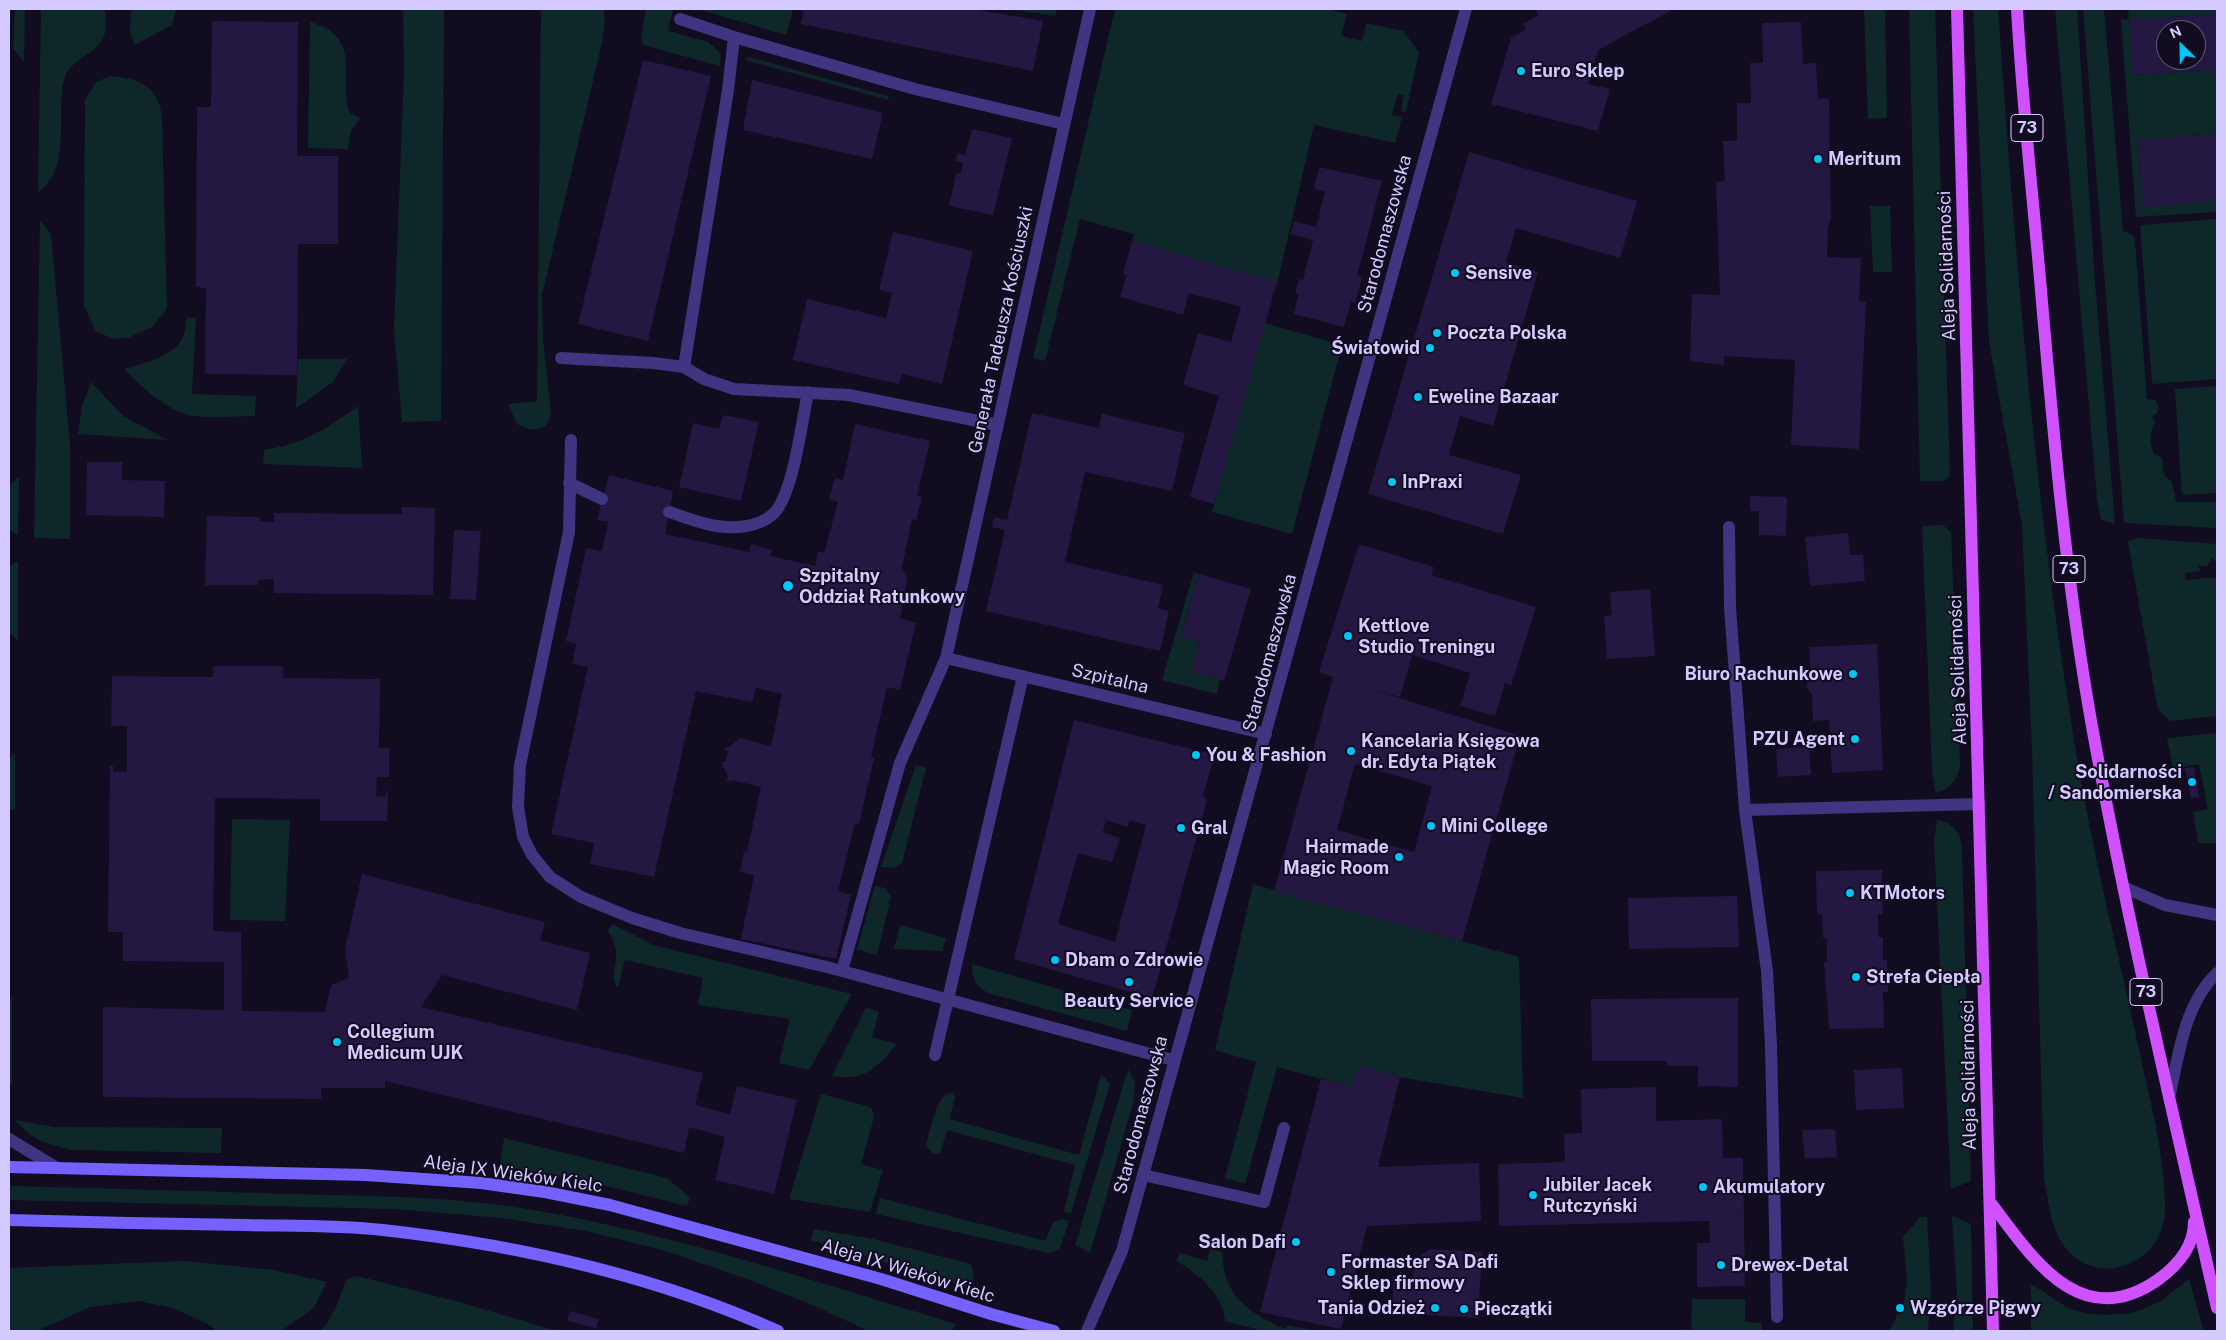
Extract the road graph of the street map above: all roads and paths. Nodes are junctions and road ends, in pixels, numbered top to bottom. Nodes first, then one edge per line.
1 (1090, 9) edge
2 (1466, 9) edge
3 (1957, 9) edge
4 (2017, 9) edge
5 (680, 19) dead end
6 (734, 37) junction
7 (1064, 124) junction
8 (560, 358) dead end
9 (684, 367) junction
10 (808, 392) junction
11 (998, 426) junction
12 (571, 440) dead end
13 (569, 484) junction
14 (602, 499) dead end
15 (669, 512) dead end
16 (1730, 526) dead end
17 (946, 658) junction
18 (1023, 676) junction
19 (1266, 734) junction
20 (1979, 804) junction
21 (1745, 810) junction
22 (2123, 887) junction
23 (2217, 915) edge
24 (842, 971) junction
25 (2217, 974) edge
26 (947, 999) junction
27 (935, 1055) dead end
28 (1173, 1060) junction
29 (2170, 1098) junction
30 (1284, 1128) dead end
31 (9, 1139) edge
32 (9, 1167) edge
33 (57, 1168) junction
34 (1143, 1175) junction
35 (1990, 1202) junction
36 (2194, 1208) junction
37 (9, 1220) edge
38 (2217, 1308) edge
39 (1776, 1317) dead end
40 (778, 1331) edge
41 (1054, 1331) edge
42 (1087, 1331) edge
43 (1993, 1331) edge

1 - 7 street, Generała Tadeusza Kościuszki
2 - 19 street, Starodomaszowska
3 - 20 main road, Aleja Solidarności
4 - 22 main road, 73
5 - 6 street
6 - 7 street
6 - 9 street
7 - 11 street, Generała Tadeusza Kościuszki
8 - 9 street
9 - 10 street
10 - 11 street
10 - 15 street
11 - 17 street, Generała Tadeusza Kościuszki
12 - 13 street
13 - 14 street
13 - 24 street
16 - 21 street
17 - 18 street, Szpitalna
17 - 24 street, Generała Tadeusza Kościuszki
18 - 19 street, Szpitalna
18 - 26 street
19 - 28 street, Starodomaszowska
20 - 21 street
20 - 35 main road, Aleja Solidarności
21 - 39 street
22 - 23 street
22 - 29 main road, 73
24 - 26 street
25 - 29 street
26 - 27 street
26 - 28 street
28 - 34 street, Starodomaszowska
29 - 36 main road, 73
30 - 34 street
31 - 33 street
32 - 33 main road, Aleja IX Wieków Kielc
33 - 41 main road, Aleja IX Wieków Kielc
34 - 42 street, Starodomaszowska
35 - 36 main road
35 - 43 main road, Aleja Solidarności
36 - 38 main road, 73
37 - 40 main road

